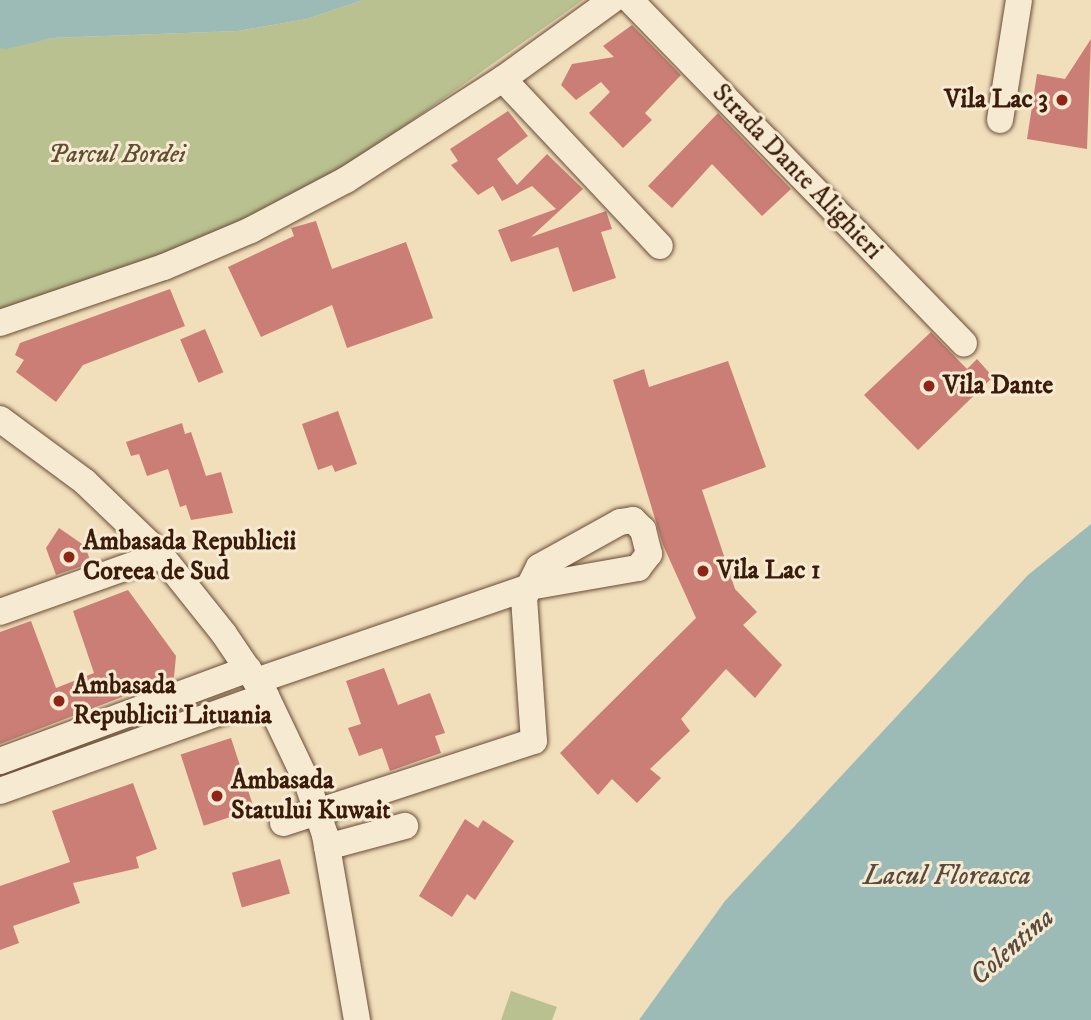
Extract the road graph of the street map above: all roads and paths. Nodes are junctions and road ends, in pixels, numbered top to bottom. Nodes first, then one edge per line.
1 (612, 0) edge
2 (630, 0) edge
3 (1019, 0) edge
4 (503, 79) junction
5 (1000, 120) dead end
6 (660, 246) dead end
7 (0, 324) edge
8 (964, 344) dead end
9 (0, 419) edge
10 (161, 555) junction
11 (0, 611) edge
12 (257, 682) junction
13 (71, 736) junction
14 (0, 761) edge
15 (82, 763) junction
16 (0, 791) edge
17 (317, 811) junction
18 (284, 823) dead end
19 (405, 826) dead end
20 (327, 847) junction
21 (357, 1020) edge

1 - 4 street
2 - 8 street, Strada Dante Alighieri
3 - 5 street
4 - 6 street
4 - 7 street
9 - 10 street
10 - 11 street
10 - 12 street
12 - 13 street
12 - 15 street
12 - 17 street
12 - 17 street
13 - 14 street
13 - 15 street
15 - 16 street
17 - 18 street
17 - 20 street
19 - 20 street
20 - 21 street

